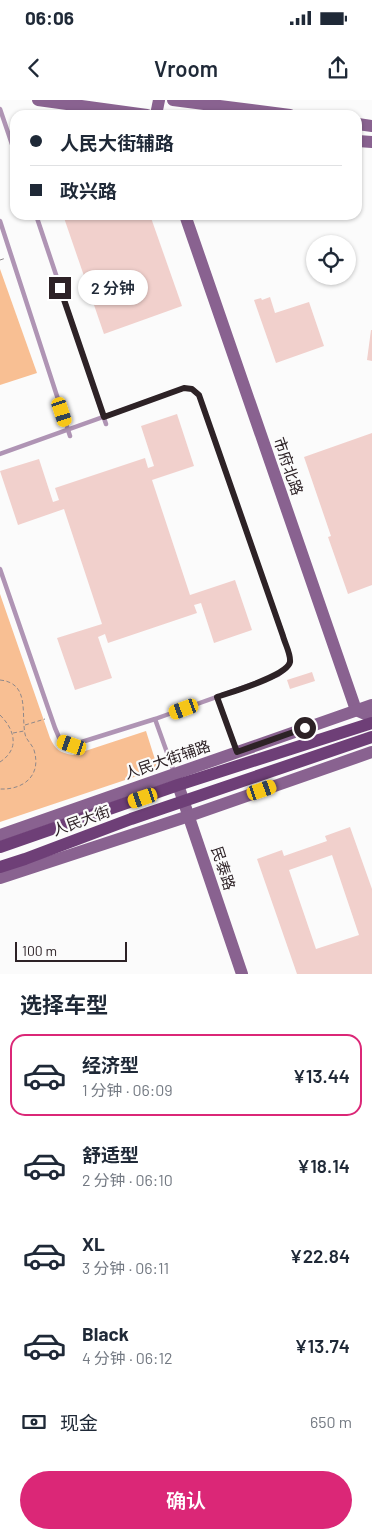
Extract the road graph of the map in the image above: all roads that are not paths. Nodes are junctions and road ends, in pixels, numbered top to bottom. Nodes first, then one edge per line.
1 (38, 100) edge
2 (173, 100) edge
3 (0, 109) edge
4 (111, 110) edge
5 (251, 110) edge
6 (10, 139) edge
7 (38, 220) edge
8 (187, 220) edge
9 (0, 221) edge
10 (104, 417) junction
11 (106, 424) dead end
12 (67, 429) junction
13 (70, 436) dead end
14 (0, 454) edge
15 (242, 518) junction
16 (235, 520) dead end
17 (0, 569) edge
18 (217, 697) junction
19 (182, 702) dead end
20 (372, 705) edge
21 (184, 709) junction
22 (356, 710) junction
23 (372, 718) edge
24 (155, 719) junction
25 (372, 723) edge
26 (372, 737) edge
27 (237, 752) junction
28 (372, 752) edge
29 (176, 779) junction
30 (184, 801) junction
31 (189, 816) junction
32 (0, 835) edge
33 (0, 847) edge
34 (0, 867) edge
35 (0, 878) edge
36 (242, 974) edge

1 - 4 main road
2 - 5 main road
3 - 6 lane
7 - 10 lane
8 - 22 main road, 市府北路
9 - 12 lane
10 - 11 lane
10 - 12 lane
10 - 15 lane
12 - 13 lane
12 - 14 lane
15 - 16 lane
15 - 18 lane
17 - 24 lane
18 - 21 lane
18 - 27 lane
19 - 21 lane
20 - 22 main road, 人民大街辅路
21 - 24 lane
22 - 23 main road
22 - 27 main road, 人民大街辅路
24 - 29 lane
25 - 29 main road, 人民大街
26 - 30 main road, 人民大街
27 - 29 main road, 人民大街辅路
28 - 31 main road
29 - 30 main road, 民泰路
29 - 32 main road, 人民大街辅路
29 - 33 main road, 人民大街
30 - 31 main road, 民泰路
30 - 34 main road, 人民大街
31 - 35 main road
31 - 36 main road, 民泰路

